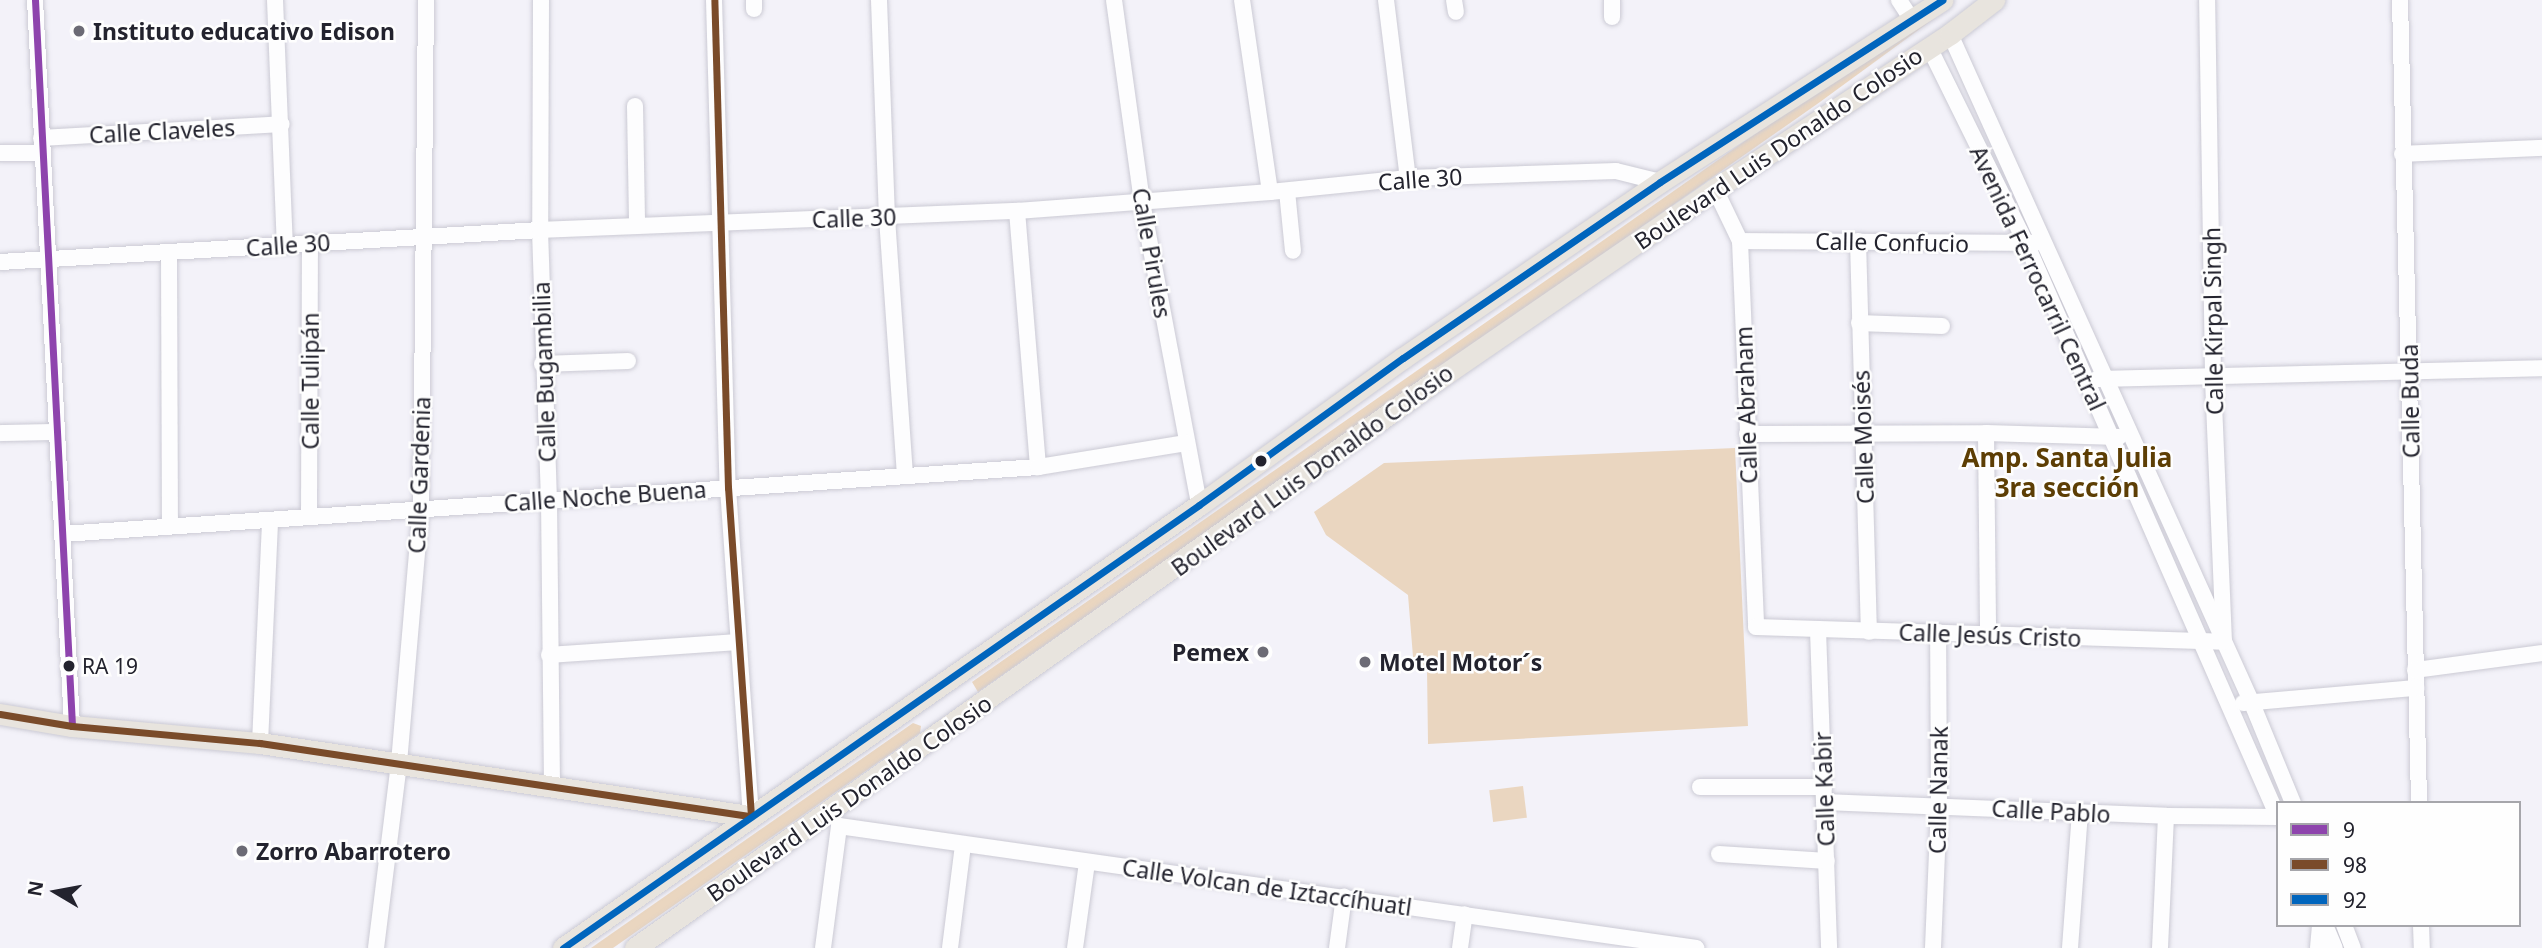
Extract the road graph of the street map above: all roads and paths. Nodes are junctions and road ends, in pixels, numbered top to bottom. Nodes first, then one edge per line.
1 (35, 0) edge
2 (275, 0) edge
3 (426, 0) edge
4 (541, 0) edge
5 (714, 0) edge
6 (878, 0) edge
7 (1114, 0) edge
8 (1241, 0) edge
9 (1386, 0) edge
10 (1612, 0) edge
11 (1899, 0) edge
12 (1994, 0) edge
13 (2207, 0) edge
14 (2400, 0) edge
15 (1934, 2) edge
16 (1612, 17) dead end
17 (1912, 20) junction
18 (1950, 34) junction
19 (1929, 47) junction
20 (635, 106) dead end
21 (282, 124) junction
22 (41, 145) junction
23 (2542, 148) edge
24 (0, 153) edge
25 (2402, 154) junction
26 (1408, 177) junction
27 (1660, 182) junction
28 (1715, 188) junction
29 (1287, 191) junction
30 (1270, 192) junction
31 (1142, 202) junction
32 (1017, 211) junction
33 (887, 218) junction
34 (718, 223) junction
35 (637, 226) junction
36 (540, 230) junction
37 (424, 236) junction
38 (1740, 240) junction
39 (1858, 241) junction
40 (2026, 243) junction
41 (2045, 243) junction
42 (310, 244) junction
43 (285, 246) junction
44 (1293, 251) dead end
45 (169, 253) junction
46 (0, 262) edge
47 (46, 262) junction
48 (1859, 323) junction
49 (1942, 326) dead end
50 (628, 361) dead end
51 (542, 364) junction
52 (2542, 368) edge
53 (2410, 373) junction
54 (2213, 374) junction
55 (2084, 379) junction
56 (2106, 379) junction
57 (57, 432) junction
58 (0, 433) edge
59 (1863, 433) junction
60 (1986, 433) junction
61 (1747, 434) junction
62 (2110, 437) junction
63 (2132, 438) junction
64 (1186, 443) junction
65 (1038, 467) junction
66 (905, 474) junction
67 (728, 488) junction
68 (549, 499) junction
69 (1199, 505) junction
70 (421, 508) junction
71 (309, 517) junction
72 (270, 520) junction
73 (170, 524) junction
74 (63, 534) junction
75 (1756, 627) joint
76 (1818, 630) junction
77 (1869, 632) junction
78 (1938, 632) junction
79 (1988, 635) junction
80 (2199, 641) junction
81 (738, 642) junction
82 (2224, 642) junction
83 (2542, 653) edge
84 (549, 655) junction
85 (2416, 670) junction
86 (2416, 688) junction
87 (2251, 701) junction
88 (2230, 707) junction
89 (0, 714) edge
90 (72, 726) junction
91 (260, 743) junction
92 (399, 763) junction
93 (552, 785) junction
94 (1700, 786) dead end
95 (1824, 795) junction
96 (2292, 801) edge
97 (2419, 801) edge
98 (1939, 805) junction
99 (2080, 812) junction
100 (2276, 812) edge
101 (2166, 816) junction
102 (751, 817) junction
103 (2276, 817) edge
104 (833, 820) junction
105 (963, 845) junction
106 (1719, 854) dead end
107 (1827, 861) junction
108 (1087, 863) junction
109 (1344, 896) junction
110 (1465, 914) junction
111 (2323, 927) edge
112 (2324, 927) edge
113 (2345, 927) edge
114 (2421, 927) edge
115 (1585, 931) junction
116 (376, 948) edge
117 (563, 948) edge
118 (635, 948) edge
119 (823, 948) edge
120 (950, 948) edge
121 (1075, 948) edge
122 (1337, 948) edge
123 (1460, 948) edge
124 (1583, 948) edge
125 (1696, 948) edge
126 (1829, 948) edge
127 (1933, 948) edge
128 (2070, 948) edge
129 (2160, 948) edge
130 (2318, 948) edge
131 (2334, 948) edge
132 (2353, 948) edge
133 (2422, 948) edge

1 - 22 street
2 - 21 street
3 - 37 street, Calle Gardenia
4 - 36 street, Calle Bugambilia
5 - 34 street
6 - 33 street
7 - 31 street, Calle Pirules
8 - 30 street
9 - 26 street
10 - 16 street
11 - 17 street
12 - 18 main road, Boulevard Luis Donaldo Colosio
13 - 54 street, Calle Kirpal Singh
14 - 25 street, Calle Buda
15 - 17 main road, Boulevard Luis Donaldo Colosio
17 - 27 main road, Boulevard Luis Donaldo Colosio
18 - 19 main road, Boulevard Luis Donaldo Colosio
18 - 41 street, Avenida Ferrocarril Central
19 - 28 main road, Boulevard Luis Donaldo Colosio
19 - 40 street, Avenida Ferrocarril Central
20 - 35 street
21 - 22 street, Calle Claveles
21 - 43 street
22 - 24 street, Calle Claveles
22 - 47 street
23 - 25 street
25 - 53 street, Calle Buda
26 - 27 street, Calle 30
26 - 29 street, Calle 30
27 - 69 main road, Boulevard Luis Donaldo Colosio
28 - 38 street, Calle Abraham
28 - 104 main road, Boulevard Luis Donaldo Colosio
29 - 30 street, Calle 30
29 - 44 street
30 - 31 street, Calle 30
31 - 32 street, Calle 30
31 - 64 street, Calle Pirules
32 - 33 street, Calle 30
32 - 65 street
33 - 34 street, Calle 30
33 - 66 street
34 - 35 street, Calle 30
34 - 67 street
35 - 36 street, Calle 30
36 - 37 street, Calle 30
36 - 51 street, Calle Bugambilia
37 - 42 street, Calle 30
37 - 70 street, Calle Gardenia
38 - 39 street, Calle Confucio
38 - 61 street, Calle Abraham
39 - 40 street, Calle Confucio
39 - 48 street, Calle Moisés
40 - 41 street, Calle Confucio
40 - 55 street, Avenida Ferrocarril Central
41 - 56 street, Avenida Ferrocarril Central
42 - 43 street, Calle 30
42 - 71 street, Calle Tulipán
43 - 45 street, Calle 30
45 - 47 street, Calle 30
45 - 73 street
46 - 47 street, Calle 30
47 - 57 street
48 - 49 street
48 - 59 street, Calle Moisés
50 - 51 street
51 - 68 street, Calle Bugambilia
52 - 53 street
53 - 54 street
53 - 85 street, Calle Buda
54 - 56 street
54 - 82 street, Calle Kirpal Singh
55 - 56 street
55 - 62 street, Avenida Ferrocarril Central
56 - 63 street, Avenida Ferrocarril Central
57 - 58 street
57 - 74 street
59 - 60 street
59 - 61 street
59 - 77 street, Calle Moisés
60 - 62 street
60 - 79 street
61 - 75 street, Calle Abraham
62 - 63 street
62 - 80 street, Avenida Ferrocarril Central
63 - 82 street, Avenida Ferrocarril Central
64 - 65 street, Calle Noche Buena
64 - 69 street, Calle Pirules
65 - 66 street, Calle Noche Buena
66 - 67 street, Calle Noche Buena
67 - 68 street, Calle Noche Buena
67 - 81 street
68 - 70 street, Calle Noche Buena
68 - 84 street, Calle Bugambilia
69 - 102 main road, Boulevard Luis Donaldo Colosio
70 - 71 street, Calle Noche Buena
70 - 92 street, Calle Gardenia
71 - 72 street, Calle Noche Buena
72 - 73 street, Calle Noche Buena
72 - 91 street
73 - 74 street, Calle Noche Buena
74 - 90 street
75 - 76 street, Calle Jesús Cristo
76 - 77 street, Calle Jesús Cristo
76 - 95 street, Calle Kabir
77 - 78 street, Calle Jesús Cristo
78 - 79 street, Calle Jesús Cristo
78 - 98 street, Calle Nanak
79 - 80 street, Calle Jesús Cristo
80 - 82 street, Calle Jesús Cristo
80 - 88 street, Avenida Ferrocarril Central
81 - 84 street
81 - 102 street
82 - 87 street, Avenida Ferrocarril Central
83 - 85 street
84 - 93 street, Calle Bugambilia
85 - 86 street, Calle Buda
86 - 87 street
86 - 97 street, Calle Buda
87 - 88 street
87 - 96 street, Avenida Ferrocarril Central
88 - 100 street, Avenida Ferrocarril Central
89 - 90 main road
90 - 91 main road
91 - 92 main road
92 - 93 main road
92 - 116 street, Calle Gardenia
93 - 102 main road
94 - 95 street, Calle Pablo
95 - 98 street, Calle Pablo
95 - 107 street, Calle Kabir
98 - 99 street, Calle Pablo
98 - 127 street, Calle Nanak
99 - 101 street, Calle Pablo
99 - 128 street
101 - 103 street, Calle Pablo
101 - 129 street
102 - 117 main road, Boulevard Luis Donaldo Colosio
104 - 105 street, Calle Volcan de Iztaccíhuatl
104 - 118 main road, Boulevard Luis Donaldo Colosio
104 - 119 street
105 - 108 street, Calle Volcan de Iztaccíhuatl
105 - 120 street
106 - 107 street
107 - 126 street, Calle Kabir
108 - 109 street, Calle Volcan de Iztaccíhuatl
108 - 121 street
109 - 110 street, Calle Volcan de Iztaccíhuatl
109 - 122 street
110 - 115 street, Calle Volcan de Iztaccíhuatl
110 - 123 street
111 - 130 street
112 - 131 street
113 - 132 street
114 - 133 street
115 - 124 street
115 - 125 street, Calle Volcan de Iztaccíhuatl

